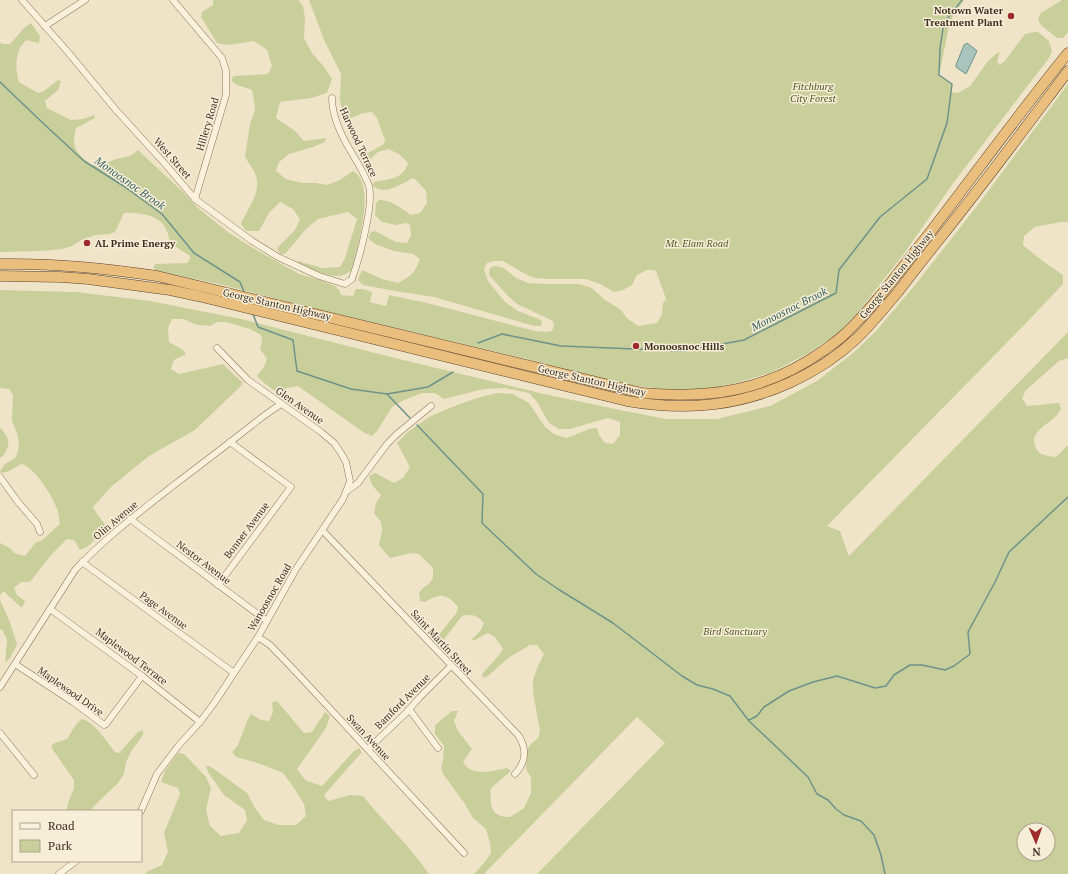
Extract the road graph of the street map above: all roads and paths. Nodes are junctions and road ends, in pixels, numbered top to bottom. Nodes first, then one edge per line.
1 (22, 0) edge
2 (86, 0) edge
3 (173, 0) edge
4 (45, 26) junction
5 (1068, 52) edge
6 (1068, 71) edge
7 (332, 98) dead end
8 (195, 199) junction
9 (0, 264) edge
10 (0, 276) edge
11 (345, 284) joint
12 (217, 348) dead end
13 (281, 404) junction
14 (431, 406) dead end
15 (230, 442) junction
16 (0, 477) edge
17 (347, 491) junction
18 (130, 519) junction
19 (322, 531) junction
20 (40, 532) dead end
21 (82, 562) junction
22 (218, 585) junction
23 (50, 609) junction
24 (267, 621) junction
25 (258, 637) junction
26 (15, 664) junction
27 (451, 666) junction
28 (234, 674) junction
29 (142, 676) junction
30 (0, 687) edge
31 (409, 709) junction
32 (200, 722) junction
33 (0, 733) edge
34 (438, 748) dead end
35 (368, 749) junction
36 (515, 774) dead end
37 (34, 775) dead end
38 (141, 810) edge
39 (464, 853) dead end
40 (75, 862) edge
41 (59, 874) edge

1 - 4 street, West Street
2 - 4 street
3 - 8 street, Hillery Road
4 - 8 street, West Street
5 - 9 highway, George Stanton Highway
6 - 10 highway, George Stanton Highway
7 - 11 street, Harwood Terrace
8 - 11 street, West Street
12 - 13 street, Glen Avenue
13 - 15 street, Olin Avenue
13 - 17 street, Glen Avenue
14 - 17 street, Wanoosnoc Road
15 - 18 street, Olin Avenue
15 - 22 street, Bonner Avenue
16 - 20 street
17 - 19 street, Wanoosnoc Road
18 - 21 street, Olin Avenue
18 - 22 street, Nestor Avenue
19 - 24 street, Wanoosnoc Road
19 - 27 street, Saint Martin Street
21 - 23 street, Olin Avenue
21 - 28 street, Page Avenue
22 - 24 street, Nestor Avenue
23 - 26 street, Olin Avenue
23 - 29 street, Maplewood Terrace
24 - 25 street, Wanoosnoc Road
25 - 28 street, Wanoosnoc Road
25 - 35 street, Swan Avenue
26 - 29 street, Maplewood Drive
26 - 30 street, Olin Avenue
27 - 31 street, Bamford Avenue
27 - 36 street, Saint Martin Street
28 - 32 street, Wanoosnoc Road
29 - 32 street, Maplewood Terrace
31 - 34 street
31 - 35 street, Bamford Avenue
32 - 38 street, Wanoosnoc Road
33 - 37 street
35 - 39 street, Swan Avenue
40 - 41 street

